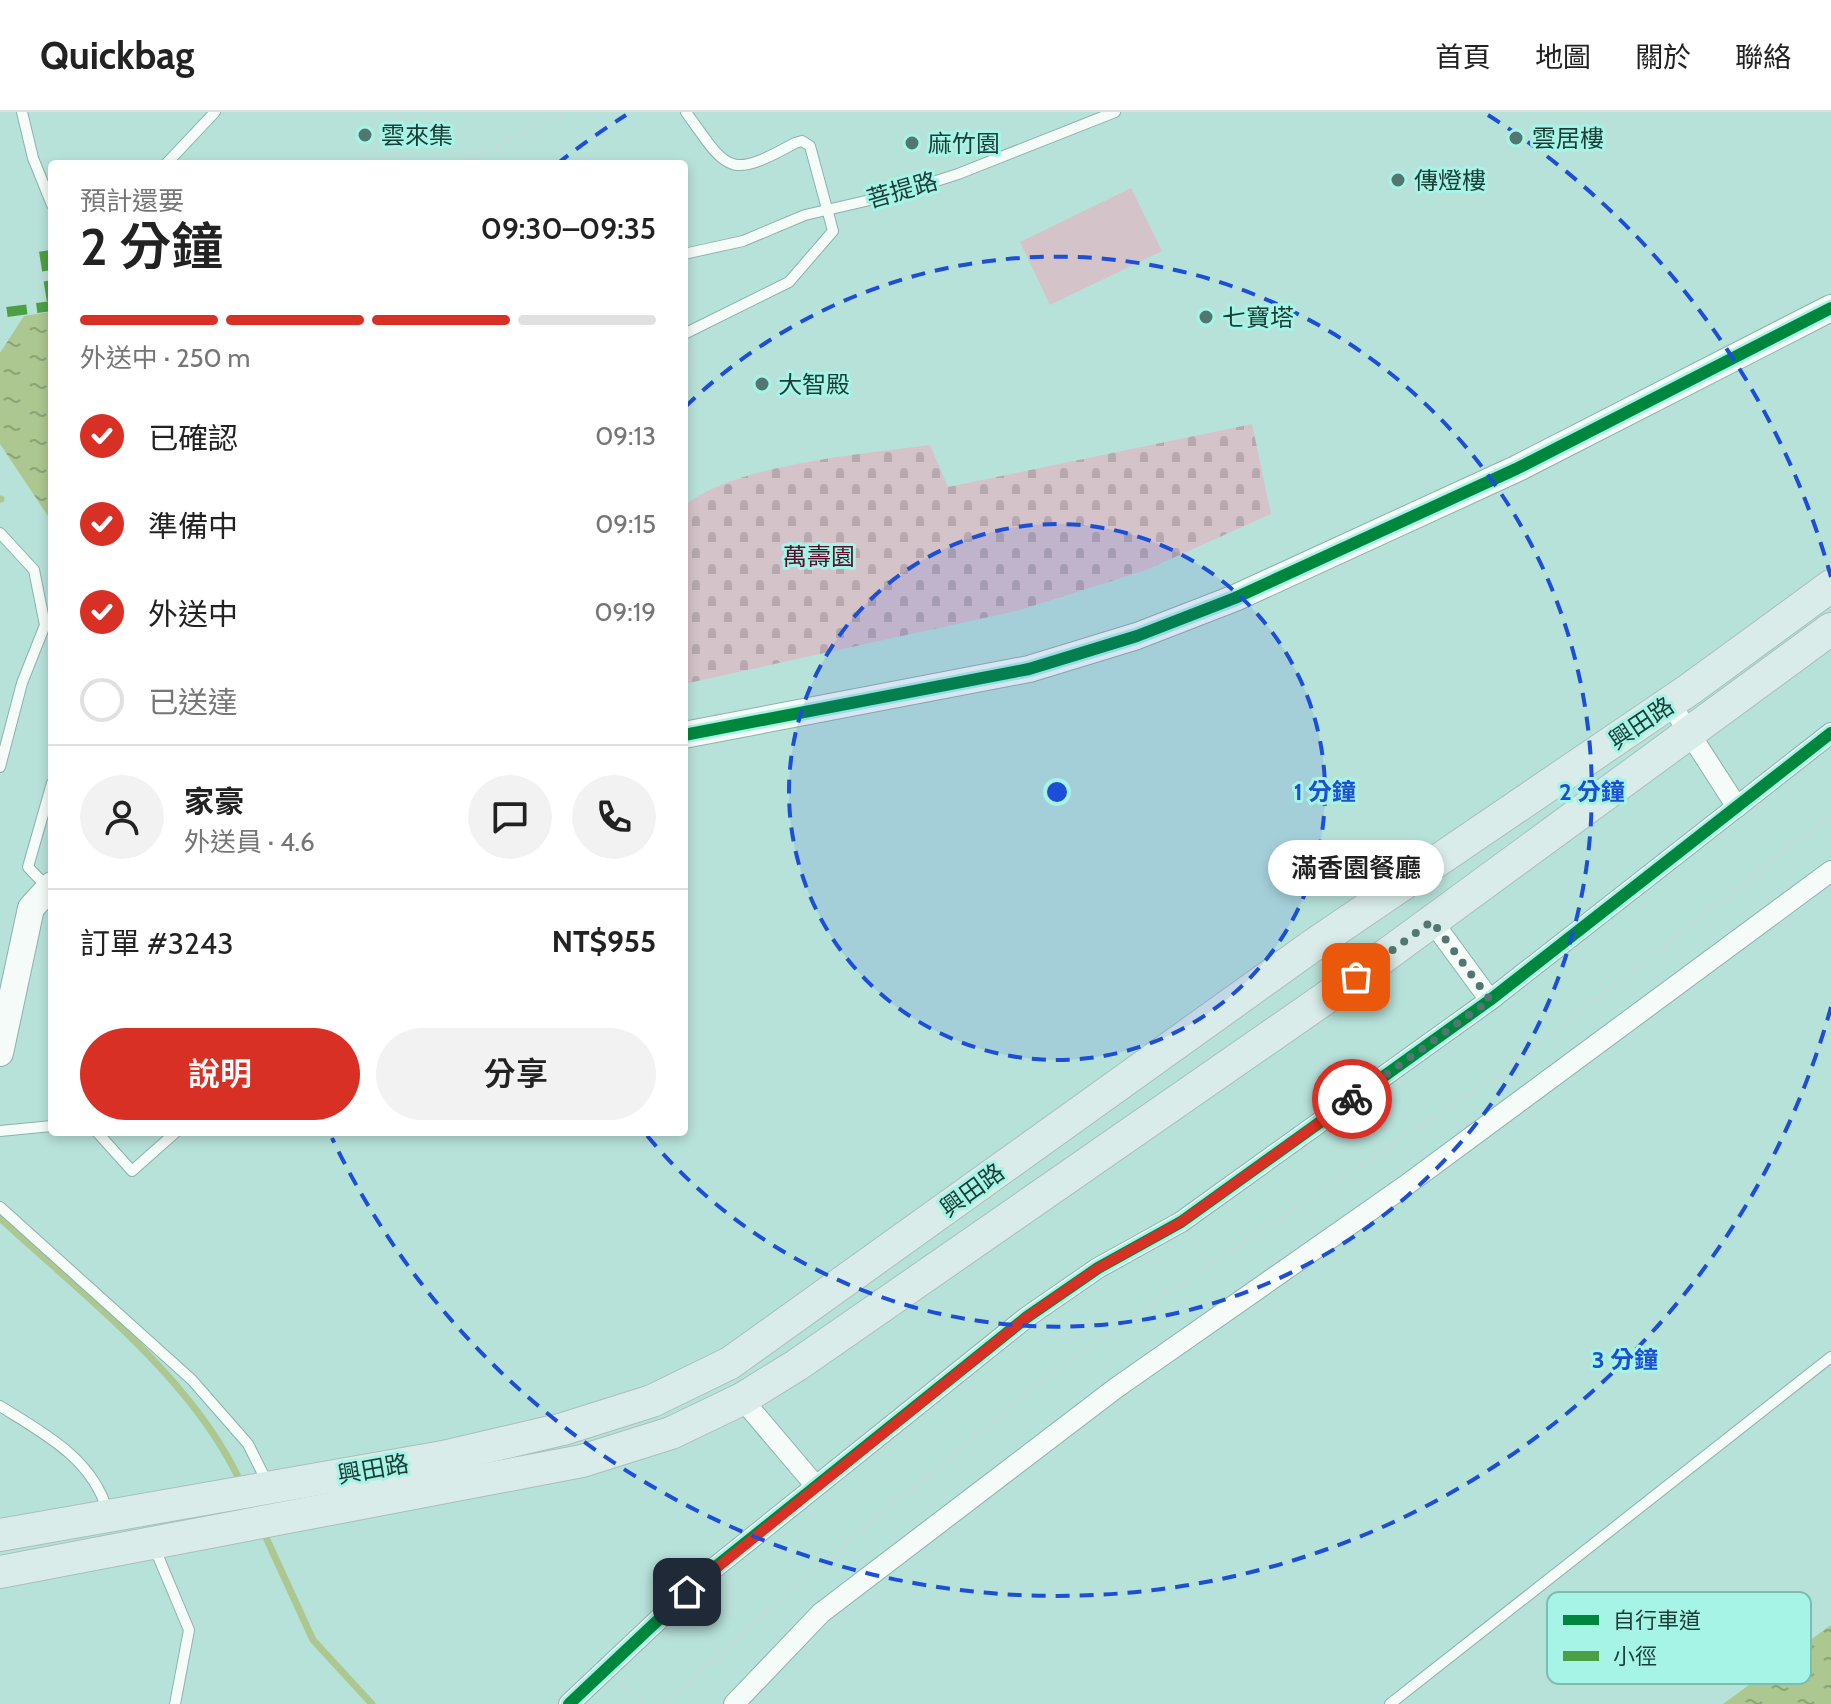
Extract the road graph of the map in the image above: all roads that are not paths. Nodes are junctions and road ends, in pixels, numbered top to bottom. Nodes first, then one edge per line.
1 (22, 112) edge
2 (215, 112) edge
3 (686, 112) edge
4 (1115, 112) edge
5 (170, 160) edge
6 (48, 195) edge
7 (826, 210) junction
8 (688, 253) edge
9 (1831, 308) edge
10 (688, 332) edge
11 (0, 533) edge
12 (1831, 586) edge
13 (1831, 629) edge
14 (1670, 703) junction
15 (1689, 732) junction
16 (1831, 733) edge
17 (688, 734) edge
18 (0, 767) edge
19 (48, 797) edge
20 (1737, 807) junction
21 (1444, 857) junction
22 (1831, 871) edge
23 (48, 885) edge
24 (48, 889) edge
25 (1472, 891) junction
26 (1432, 921) junction
27 (1490, 1000) junction
28 (0, 1053) edge
29 (1156, 1058) junction
30 (1185, 1096) junction
31 (48, 1126) edge
32 (0, 1131) edge
33 (101, 1136) edge
34 (171, 1136) edge
35 (0, 1207) edge
36 (1831, 1357) edge
37 (742, 1399) junction
38 (0, 1406) edge
39 (815, 1485) junction
40 (270, 1487) junction
41 (109, 1516) junction
42 (0, 1535) edge
43 (153, 1543) junction
44 (0, 1572) edge
45 (175, 1704) edge
46 (569, 1704) edge
47 (734, 1704) edge
48 (1390, 1704) edge

1 - 6 lane
2 - 5 lane
3 - 7 lane
4 - 7 lane, 菩提路
7 - 8 lane, 菩提路
7 - 10 lane
9 - 17 street
11 - 18 lane
12 - 14 main road, 興田路
13 - 15 main road, 興田路
14 - 15 street
14 - 21 main road, 興田路
15 - 20 street
15 - 25 main road, 興田路
16 - 20 street
19 - 23 lane
20 - 27 street
21 - 25 main road
21 - 29 main road, 興田路
22 - 47 street
24 - 28 street
25 - 26 main road, 興田路
26 - 27 street
26 - 30 main road, 興田路
27 - 39 street
29 - 30 main road
29 - 40 main road, 興田路
30 - 37 main road, 興田路
31 - 32 lane
33 - 34 lane
35 - 40 lane
36 - 48 lane
37 - 39 street
37 - 43 main road, 興田路
38 - 41 lane
39 - 46 street
40 - 41 main road, 興田路
41 - 42 main road, 興田路
43 - 44 main road, 興田路
43 - 45 lane

